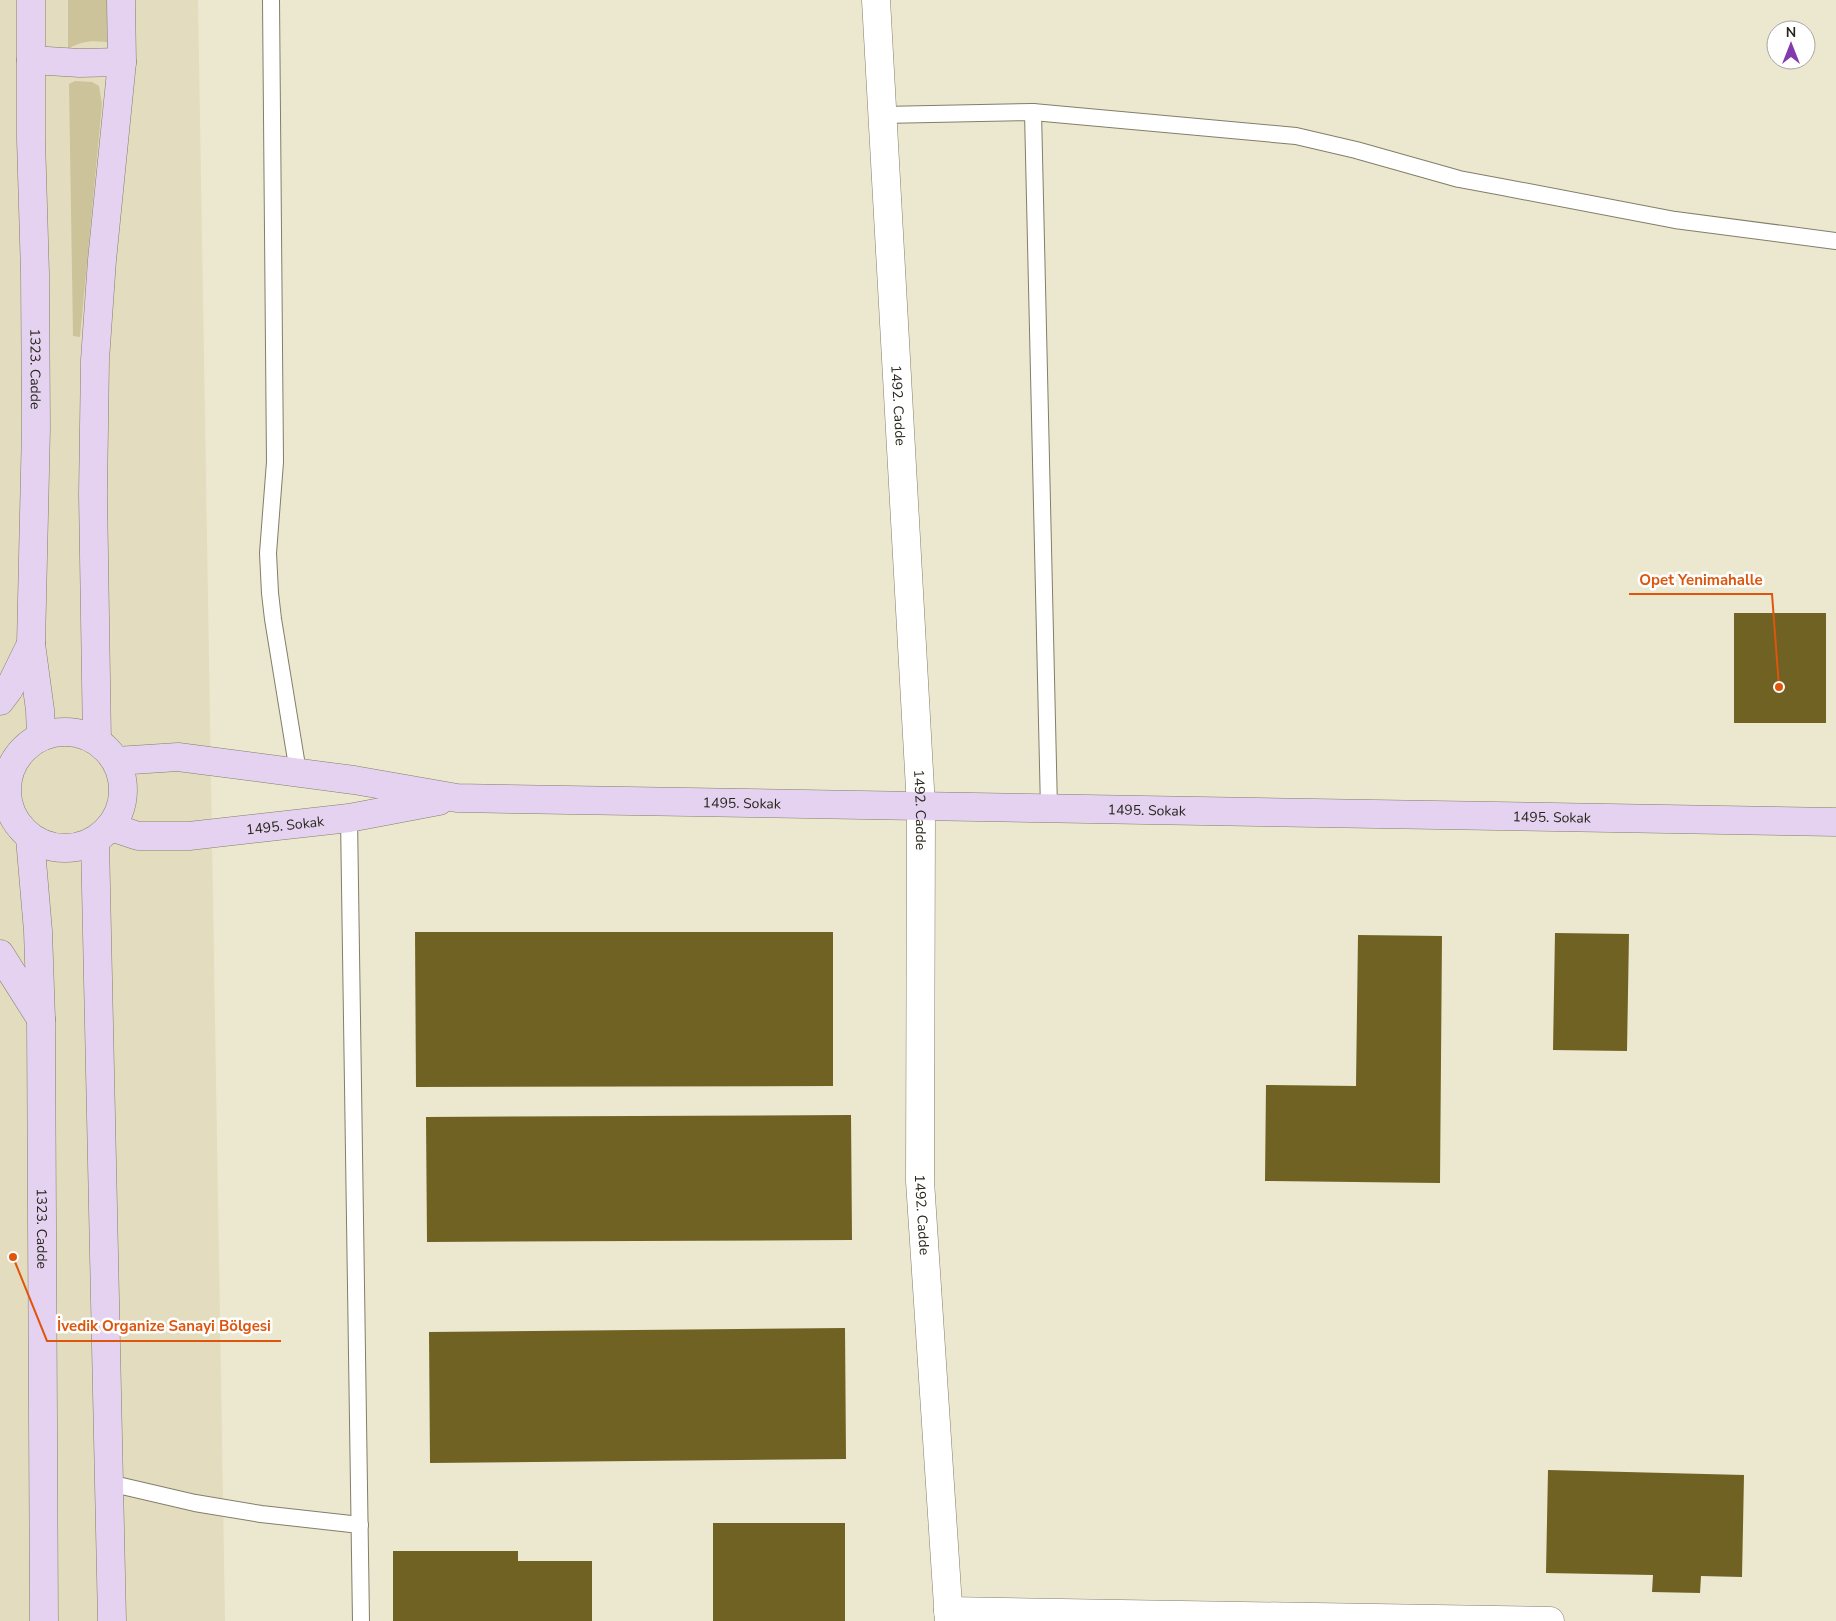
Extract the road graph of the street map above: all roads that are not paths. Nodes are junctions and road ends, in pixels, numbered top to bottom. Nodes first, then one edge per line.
1 (31, 0) edge
2 (121, 0) edge
3 (271, 0) edge
4 (876, 0) edge
5 (31, 60) junction
6 (122, 62) junction
7 (1033, 112) junction
8 (882, 115) junction
9 (1836, 240) edge
10 (31, 644) junction
11 (0, 701) edge
12 (41, 737) junction
13 (97, 741) junction
14 (116, 761) junction
15 (6, 764) edge
16 (298, 772) junction
17 (457, 798) junction
18 (920, 806) junction
19 (1049, 809) junction
20 (350, 818) junction
21 (1836, 822) edge
22 (0, 831) edge
23 (103, 834) junction
24 (30, 838) junction
25 (0, 954) edge
26 (41, 1019) junction
27 (109, 1483) junction
28 (360, 1525) junction
29 (948, 1616) edge
30 (44, 1621) edge
31 (112, 1621) edge
32 (361, 1621) edge
33 (1509, 1621) edge
34 (1550, 1621) edge

1 - 5 main road, 1323. Cadde
2 - 6 main road
3 - 16 lane
4 - 8 street, 1492. Cadde
5 - 6 main road
5 - 10 main road, 1323. Cadde
6 - 13 main road
7 - 8 lane
7 - 9 lane
7 - 19 lane
8 - 18 street, 1492. Cadde
10 - 11 main road
10 - 12 main road, 1323. Cadde
12 - 13 main road
12 - 15 main road
13 - 14 main road
14 - 16 main road, 1495. Sokak
14 - 23 main road
15 - 24 main road
16 - 17 main road, 1495. Sokak
17 - 18 main road, 1495. Sokak
17 - 20 main road, 1495. Sokak
18 - 19 main road, 1495. Sokak
18 - 29 street, 1492. Cadde
19 - 21 main road, 1495. Sokak
20 - 23 main road, 1495. Sokak
20 - 28 lane
22 - 24 main road
23 - 24 main road
23 - 27 main road
24 - 26 main road, 1323. Cadde
25 - 26 main road
26 - 30 main road, 1323. Cadde
27 - 28 lane
27 - 31 main road
28 - 32 lane
29 - 33 street
33 - 34 street

